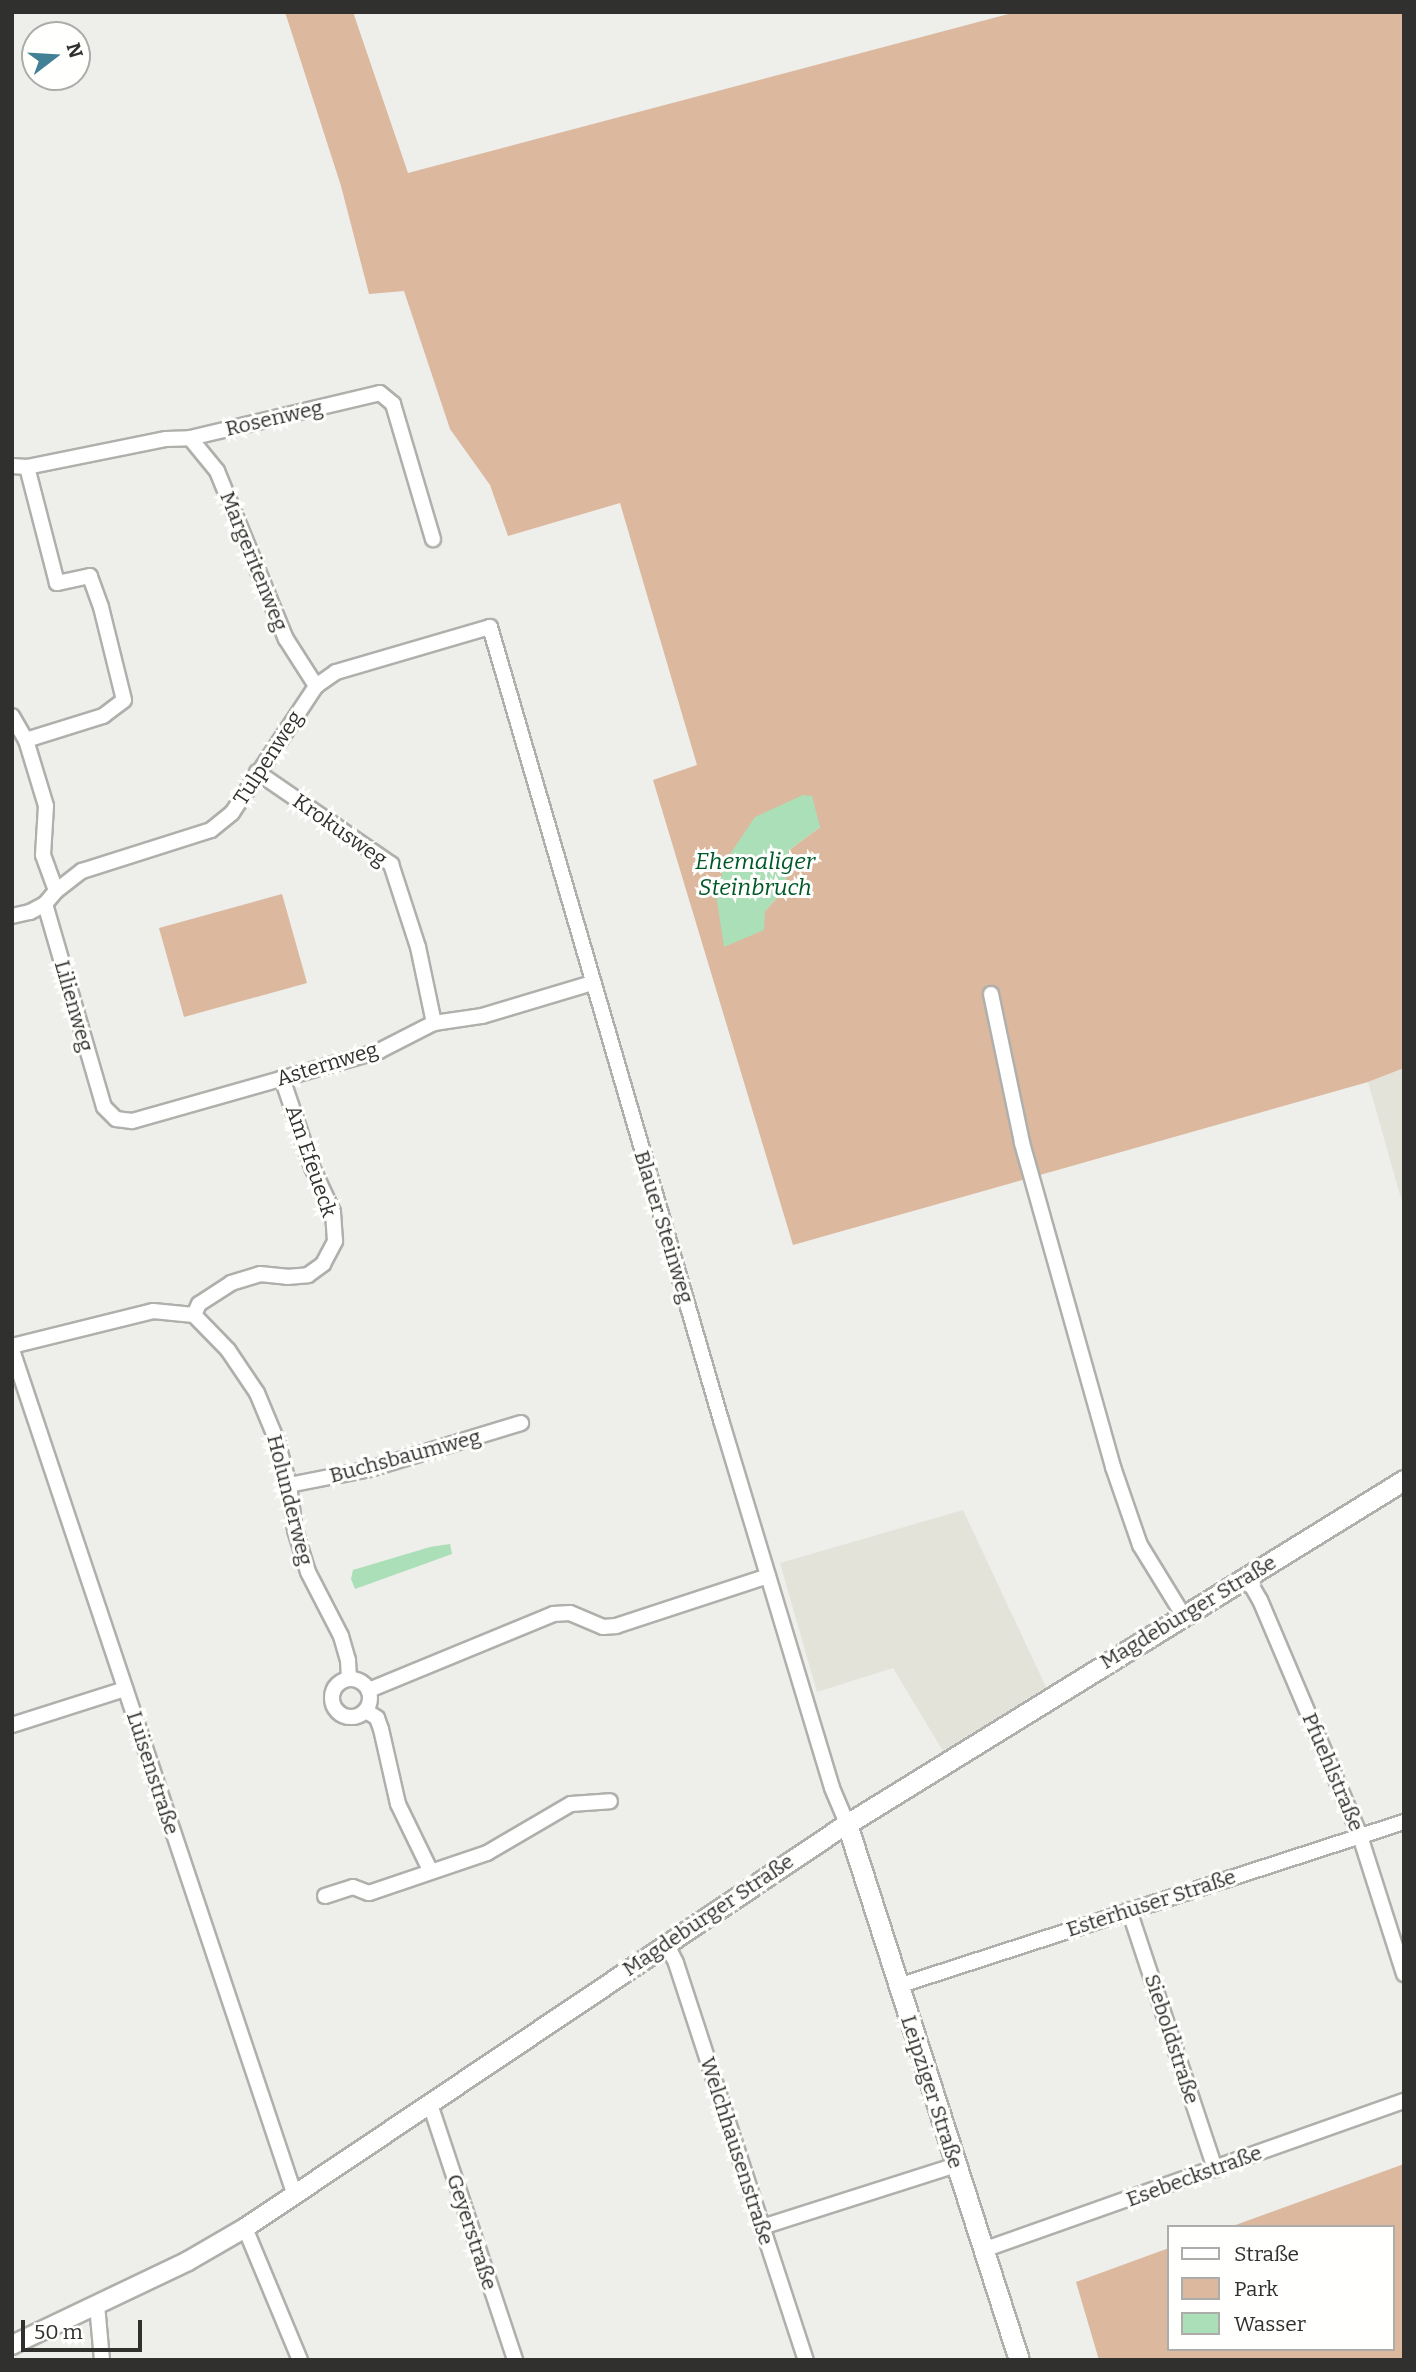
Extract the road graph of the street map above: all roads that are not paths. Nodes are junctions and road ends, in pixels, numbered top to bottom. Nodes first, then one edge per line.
1 (190, 438) junction
2 (19, 466) edge
3 (433, 539) dead end
4 (490, 628) joint
5 (316, 686) junction
6 (12, 716) edge
7 (26, 740) junction
8 (257, 772) junction
9 (56, 891) junction
10 (45, 904) junction
11 (12, 916) edge
12 (592, 983) junction
13 (991, 994) dead end
14 (434, 1023) junction
15 (282, 1078) junction
16 (104, 1107) joint
17 (194, 1315) junction
18 (12, 1348) edge
19 (521, 1423) dead end
20 (1404, 1480) edge
21 (289, 1485) junction
22 (768, 1576) junction
23 (1247, 1577) junction
24 (1183, 1615) junction
25 (349, 1679) junction
26 (125, 1689) junction
27 (369, 1690) junction
28 (366, 1711) junction
29 (12, 1725) edge
30 (610, 1801) dead end
31 (1404, 1822) edge
32 (847, 1824) junction
33 (1360, 1836) junction
34 (430, 1870) junction
35 (325, 1896) dead end
36 (1129, 1910) junction
37 (666, 1943) junction
38 (1404, 1974) edge
39 (898, 1986) junction
40 (1404, 2101) edge
41 (430, 2104) junction
42 (956, 2165) junction
43 (1215, 2169) junction
44 (295, 2196) junction
45 (762, 2227) junction
46 (245, 2228) junction
47 (983, 2249) junction
48 (97, 2305) junction
49 (12, 2345) edge
50 (102, 2360) edge
51 (300, 2360) edge
52 (514, 2360) edge
53 (806, 2360) edge
54 (1019, 2360) edge

1 - 2 street, Rosenweg
1 - 3 street, Rosenweg
1 - 5 street, Margeritenweg
2 - 7 street
4 - 5 street, Tulpenweg
4 - 12 street, Blauer Steinweg
5 - 8 street, Tulpenweg
6 - 7 street
7 - 9 street
8 - 9 street, Tulpenweg
8 - 14 street, Krokusweg
9 - 10 street, Tulpenweg
10 - 11 street, Tulpenweg
10 - 16 street, Lilienweg
12 - 14 street, Asternweg
12 - 22 street, Blauer Steinweg
13 - 24 street
14 - 15 street, Asternweg
15 - 16 street, Asternweg
15 - 17 street, Am Efeueck
17 - 18 street
17 - 21 street, Holunderweg
18 - 26 street, Luisenstraße
19 - 21 street, Buchsbaumweg
20 - 23 main road, Magdeburger Straße
21 - 25 street, Holunderweg
22 - 27 street
22 - 32 street, Blauer Steinweg
23 - 24 main road, Magdeburger Straße
23 - 33 street, Pfuehlstraße
24 - 32 main road, Magdeburger Straße
25 - 27 street
25 - 28 street
26 - 29 street
26 - 44 street, Luisenstraße
27 - 28 street
28 - 34 street
30 - 34 street
31 - 33 street, Esterhuser Straße
32 - 37 street, Magdeburger Straße
32 - 39 main road, Leipziger Straße
33 - 36 street, Esterhuser Straße
33 - 38 street, Pfuehlstraße
34 - 35 street
36 - 39 street, Esterhuser Straße
36 - 43 street, Sieboldstraße
37 - 41 street, Magdeburger Straße
37 - 45 street, Welchhausenstraße
39 - 42 main road, Leipziger Straße
40 - 43 street, Esebeckstraße
41 - 44 street, Magdeburger Straße
41 - 52 street, Geyerstraße
42 - 45 street
42 - 47 main road, Leipziger Straße
43 - 47 street, Esebeckstraße
44 - 46 street, Magdeburger Straße
45 - 53 street, Welchhausenstraße
46 - 48 street, Magdeburger Straße
46 - 51 street
47 - 54 main road, Leipziger Straße
48 - 49 street, Magdeburger Straße
48 - 50 street

